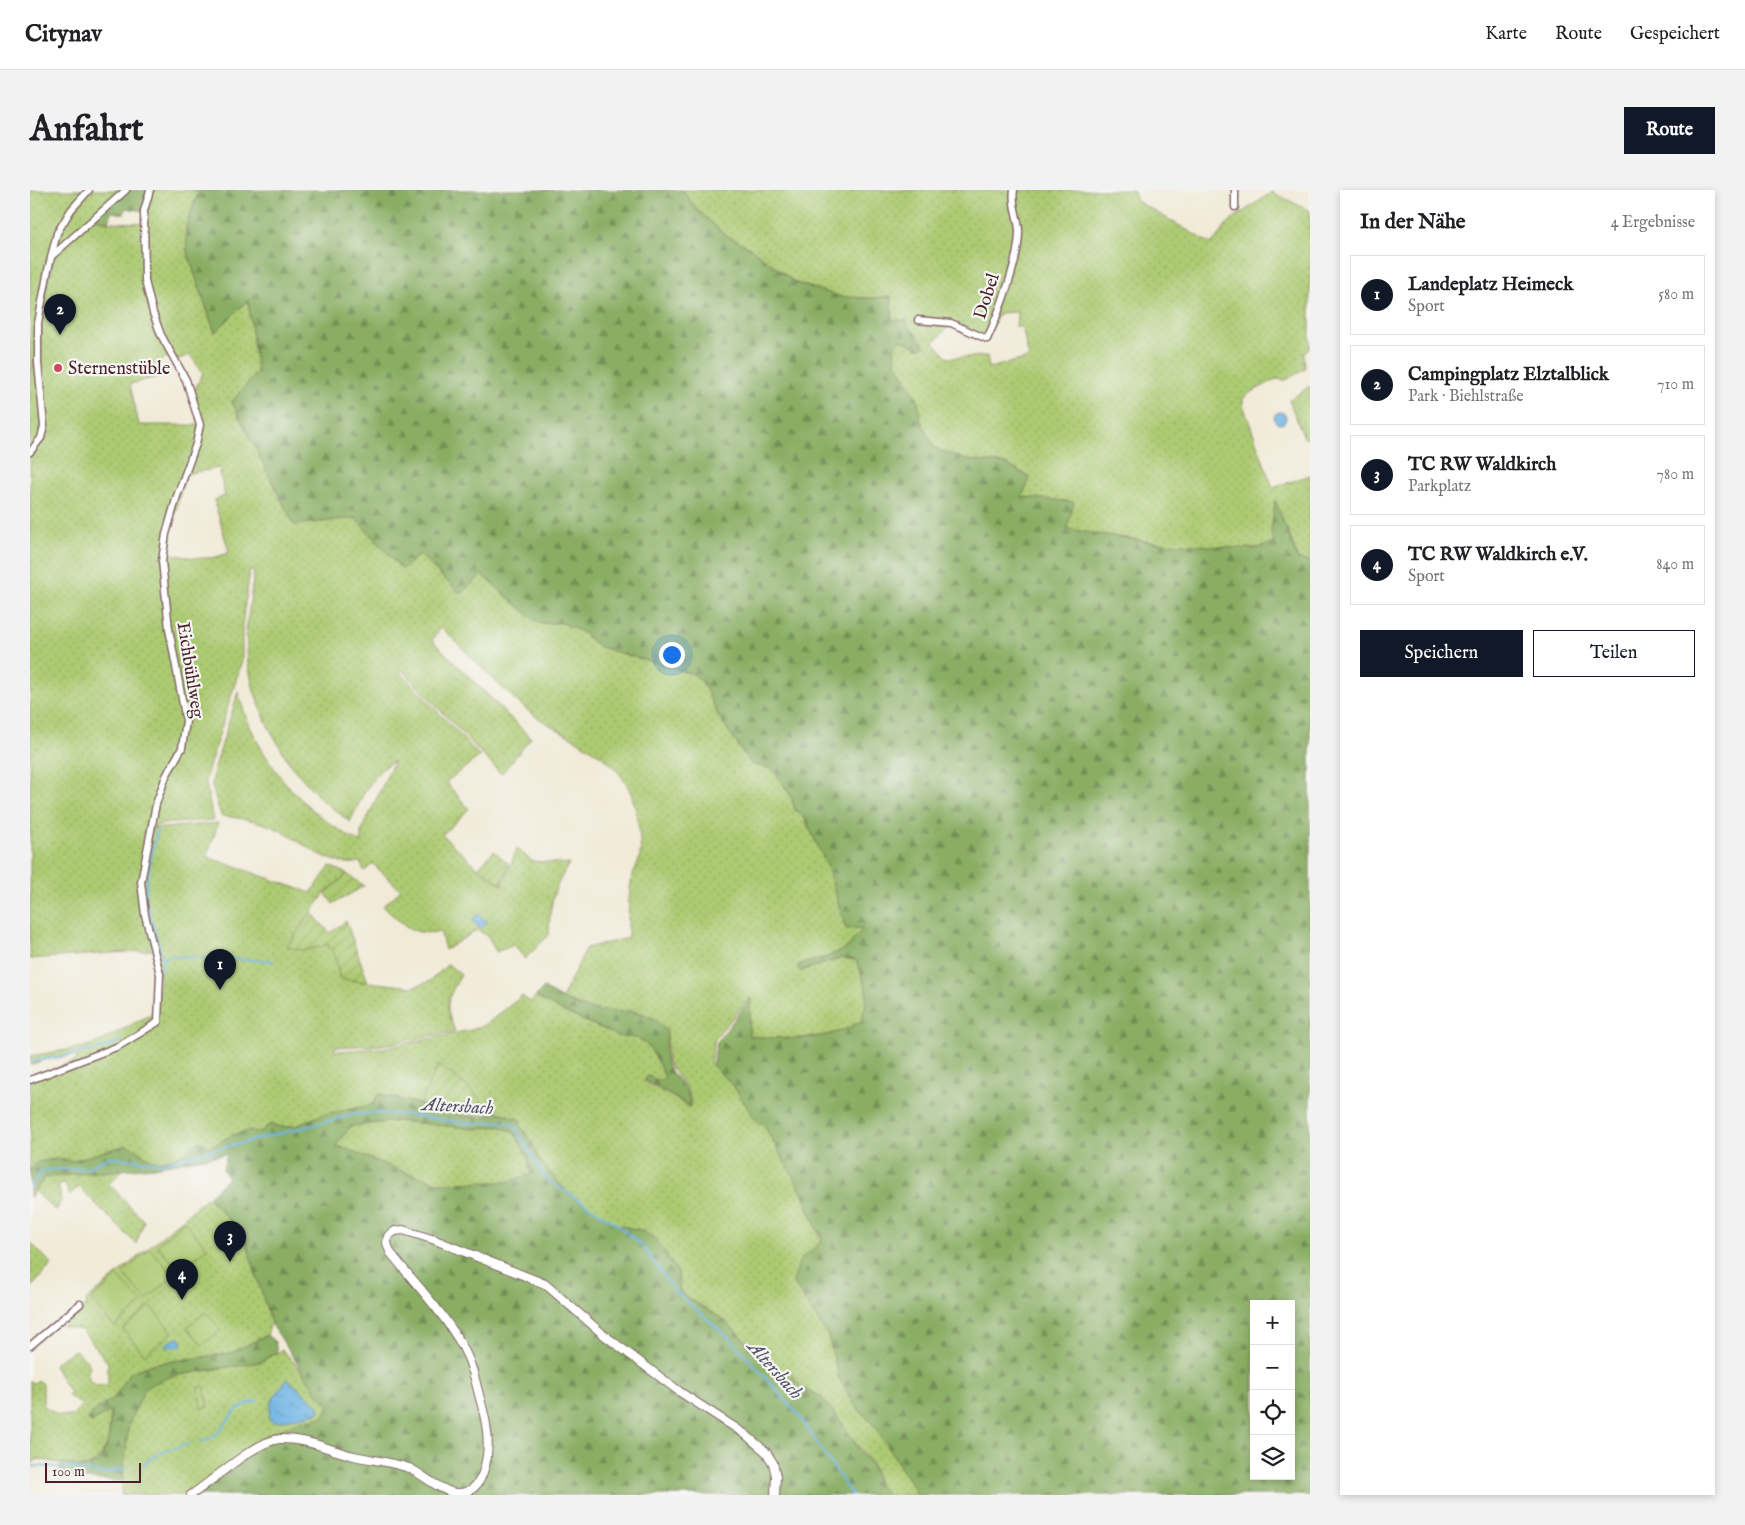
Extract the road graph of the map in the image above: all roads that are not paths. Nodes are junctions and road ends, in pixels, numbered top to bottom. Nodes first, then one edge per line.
1 (89, 190) edge
2 (126, 190) edge
3 (150, 190) edge
4 (1014, 190) edge
5 (1235, 190) edge
6 (1234, 207) dead end
7 (52, 256) junction
8 (918, 320) dead end
9 (30, 452) edge
10 (30, 1080) edge
11 (80, 1304) dead end
12 (30, 1346) edge
13 (191, 1495) edge
14 (775, 1495) edge

1 - 7 street
2 - 7 street
3 - 10 street, Eichbühlweg
4 - 8 street, Dobel
5 - 6 street
7 - 9 street
11 - 12 street
13 - 14 street

